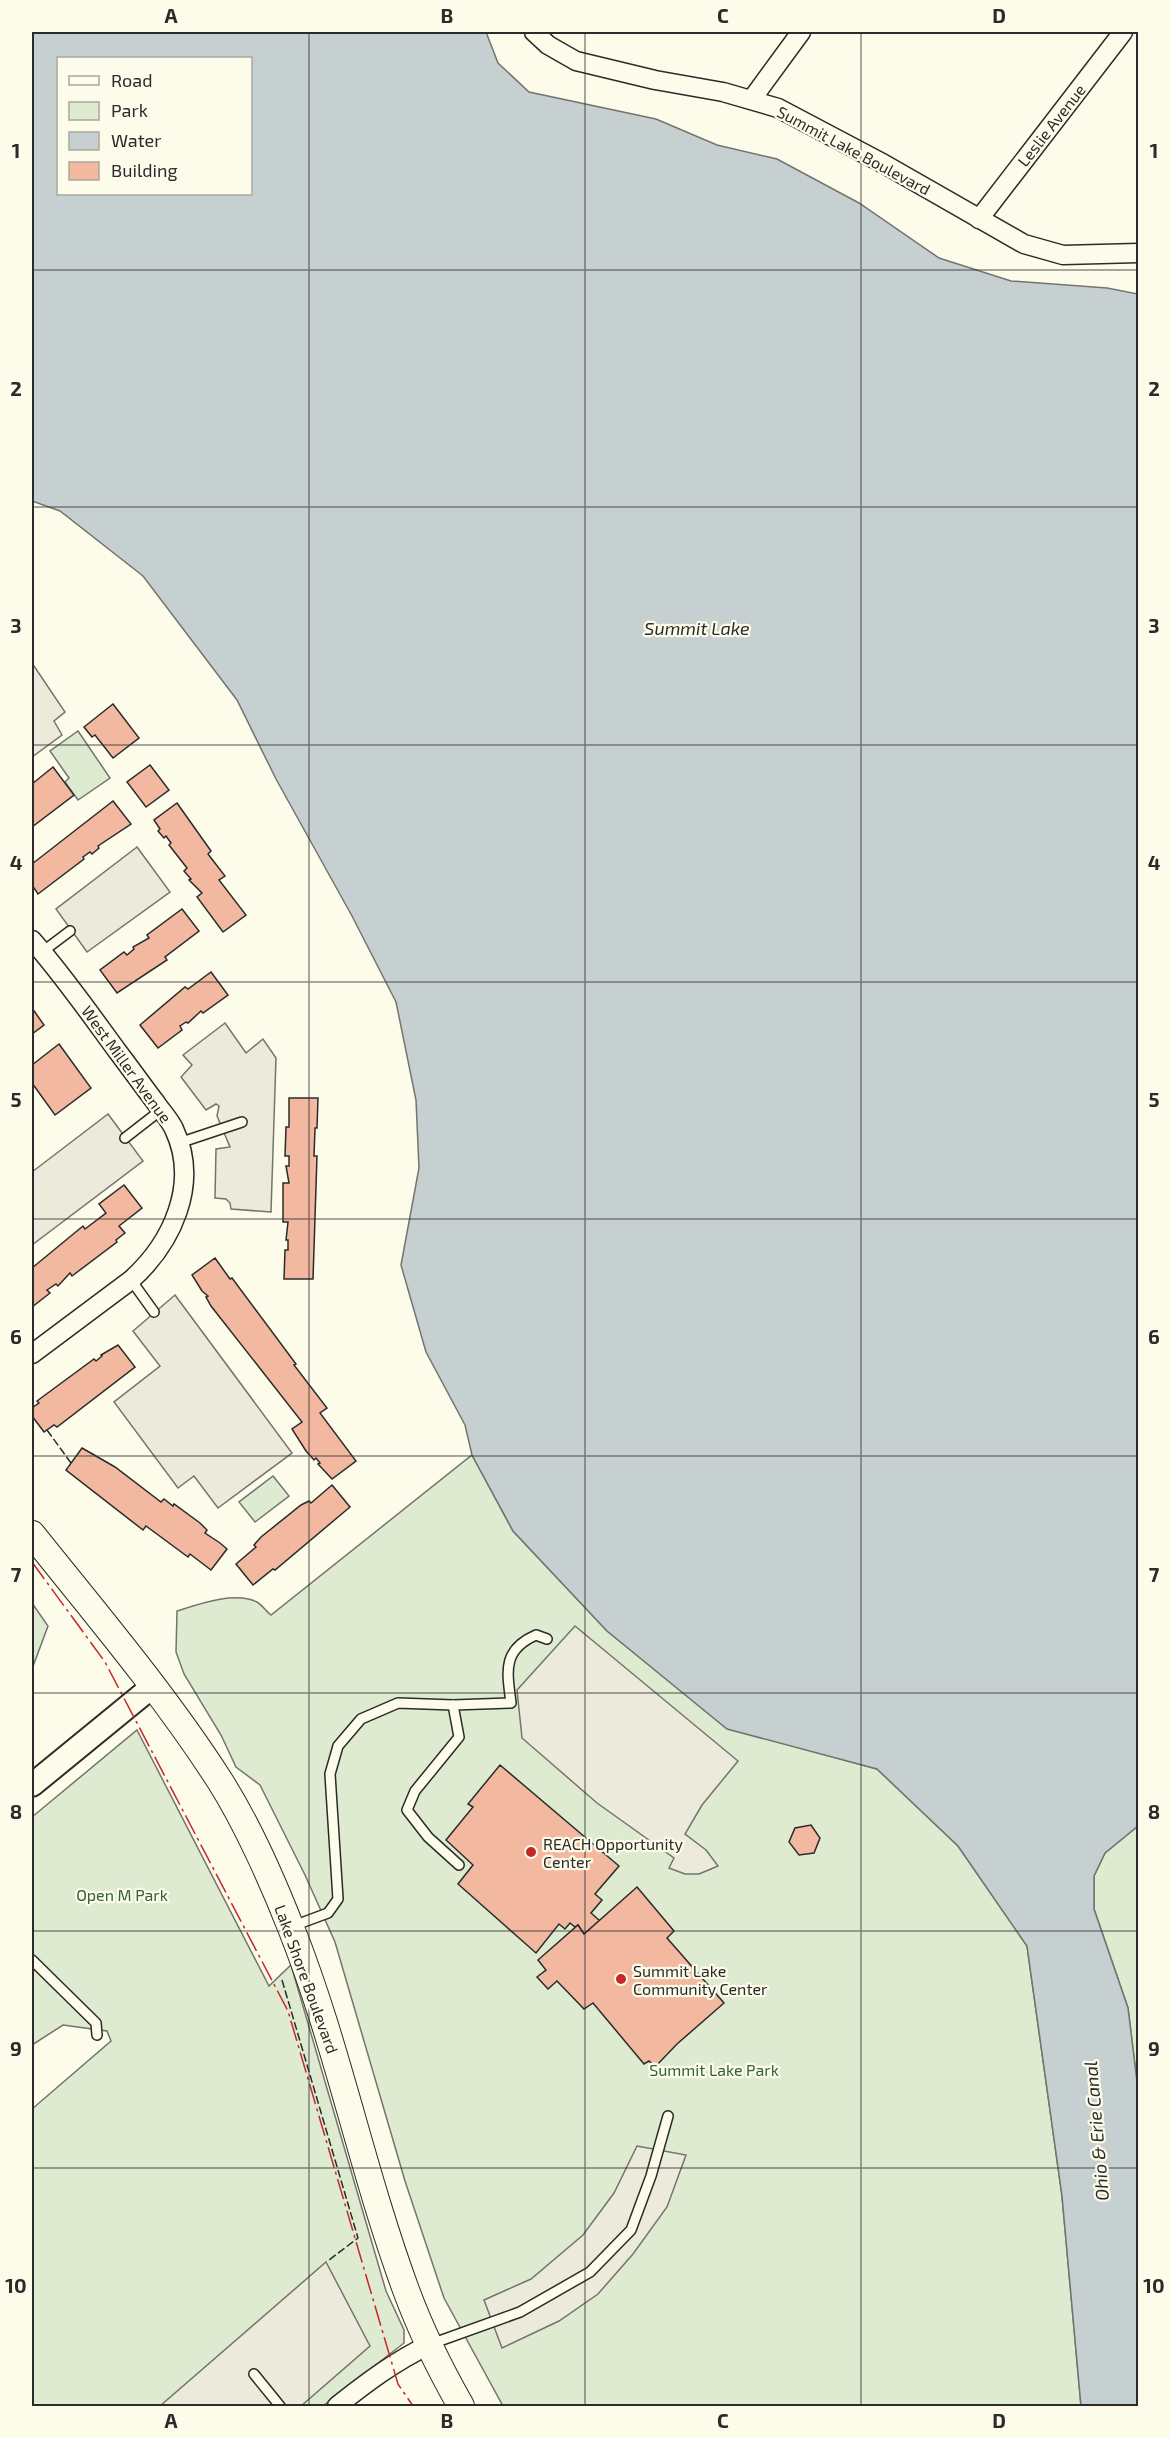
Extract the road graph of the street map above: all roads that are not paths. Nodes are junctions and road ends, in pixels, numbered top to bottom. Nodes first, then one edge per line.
1 (534, 32) edge
2 (801, 32) edge
3 (1123, 32) edge
4 (752, 99) junction
5 (979, 219) junction
6 (1138, 253) edge
7 (70, 931) dead end
8 (37, 946) edge
9 (161, 1110) junction
10 (242, 1122) dead end
11 (125, 1138) dead end
12 (179, 1143) junction
13 (131, 1280) junction
14 (154, 1312) dead end
15 (32, 1354) edge
16 (32, 1533) edge
17 (548, 1639) dead end
18 (153, 1686) junction
19 (453, 1705) junction
20 (32, 1785) edge
21 (459, 1865) dead end
22 (291, 1927) junction
23 (32, 1960) edge
24 (97, 2035) dead end
25 (668, 2116) dead end
26 (429, 2345) junction
27 (254, 2374) dead end
28 (280, 2406) edge
29 (337, 2406) edge
30 (461, 2406) edge

1 - 4 street, Summit Lake Boulevard
2 - 4 street
3 - 5 street, Leslie Avenue
4 - 5 street, Summit Lake Boulevard
5 - 6 street, Summit Lake Boulevard
7 - 8 lane
8 - 9 street, West Miller Avenue
9 - 11 lane
9 - 12 street, West Miller Avenue
10 - 12 lane
12 - 13 street, West Miller Avenue
13 - 14 lane
13 - 15 street, West Miller Avenue
16 - 18 main road, Lake Shore Boulevard
17 - 19 lane
18 - 20 street
18 - 22 main road, Lake Shore Boulevard
19 - 21 lane
19 - 22 lane
22 - 26 main road, Lake Shore Boulevard
23 - 24 lane
25 - 26 lane
26 - 29 street
26 - 30 main road, Lake Shore Boulevard
27 - 28 lane

